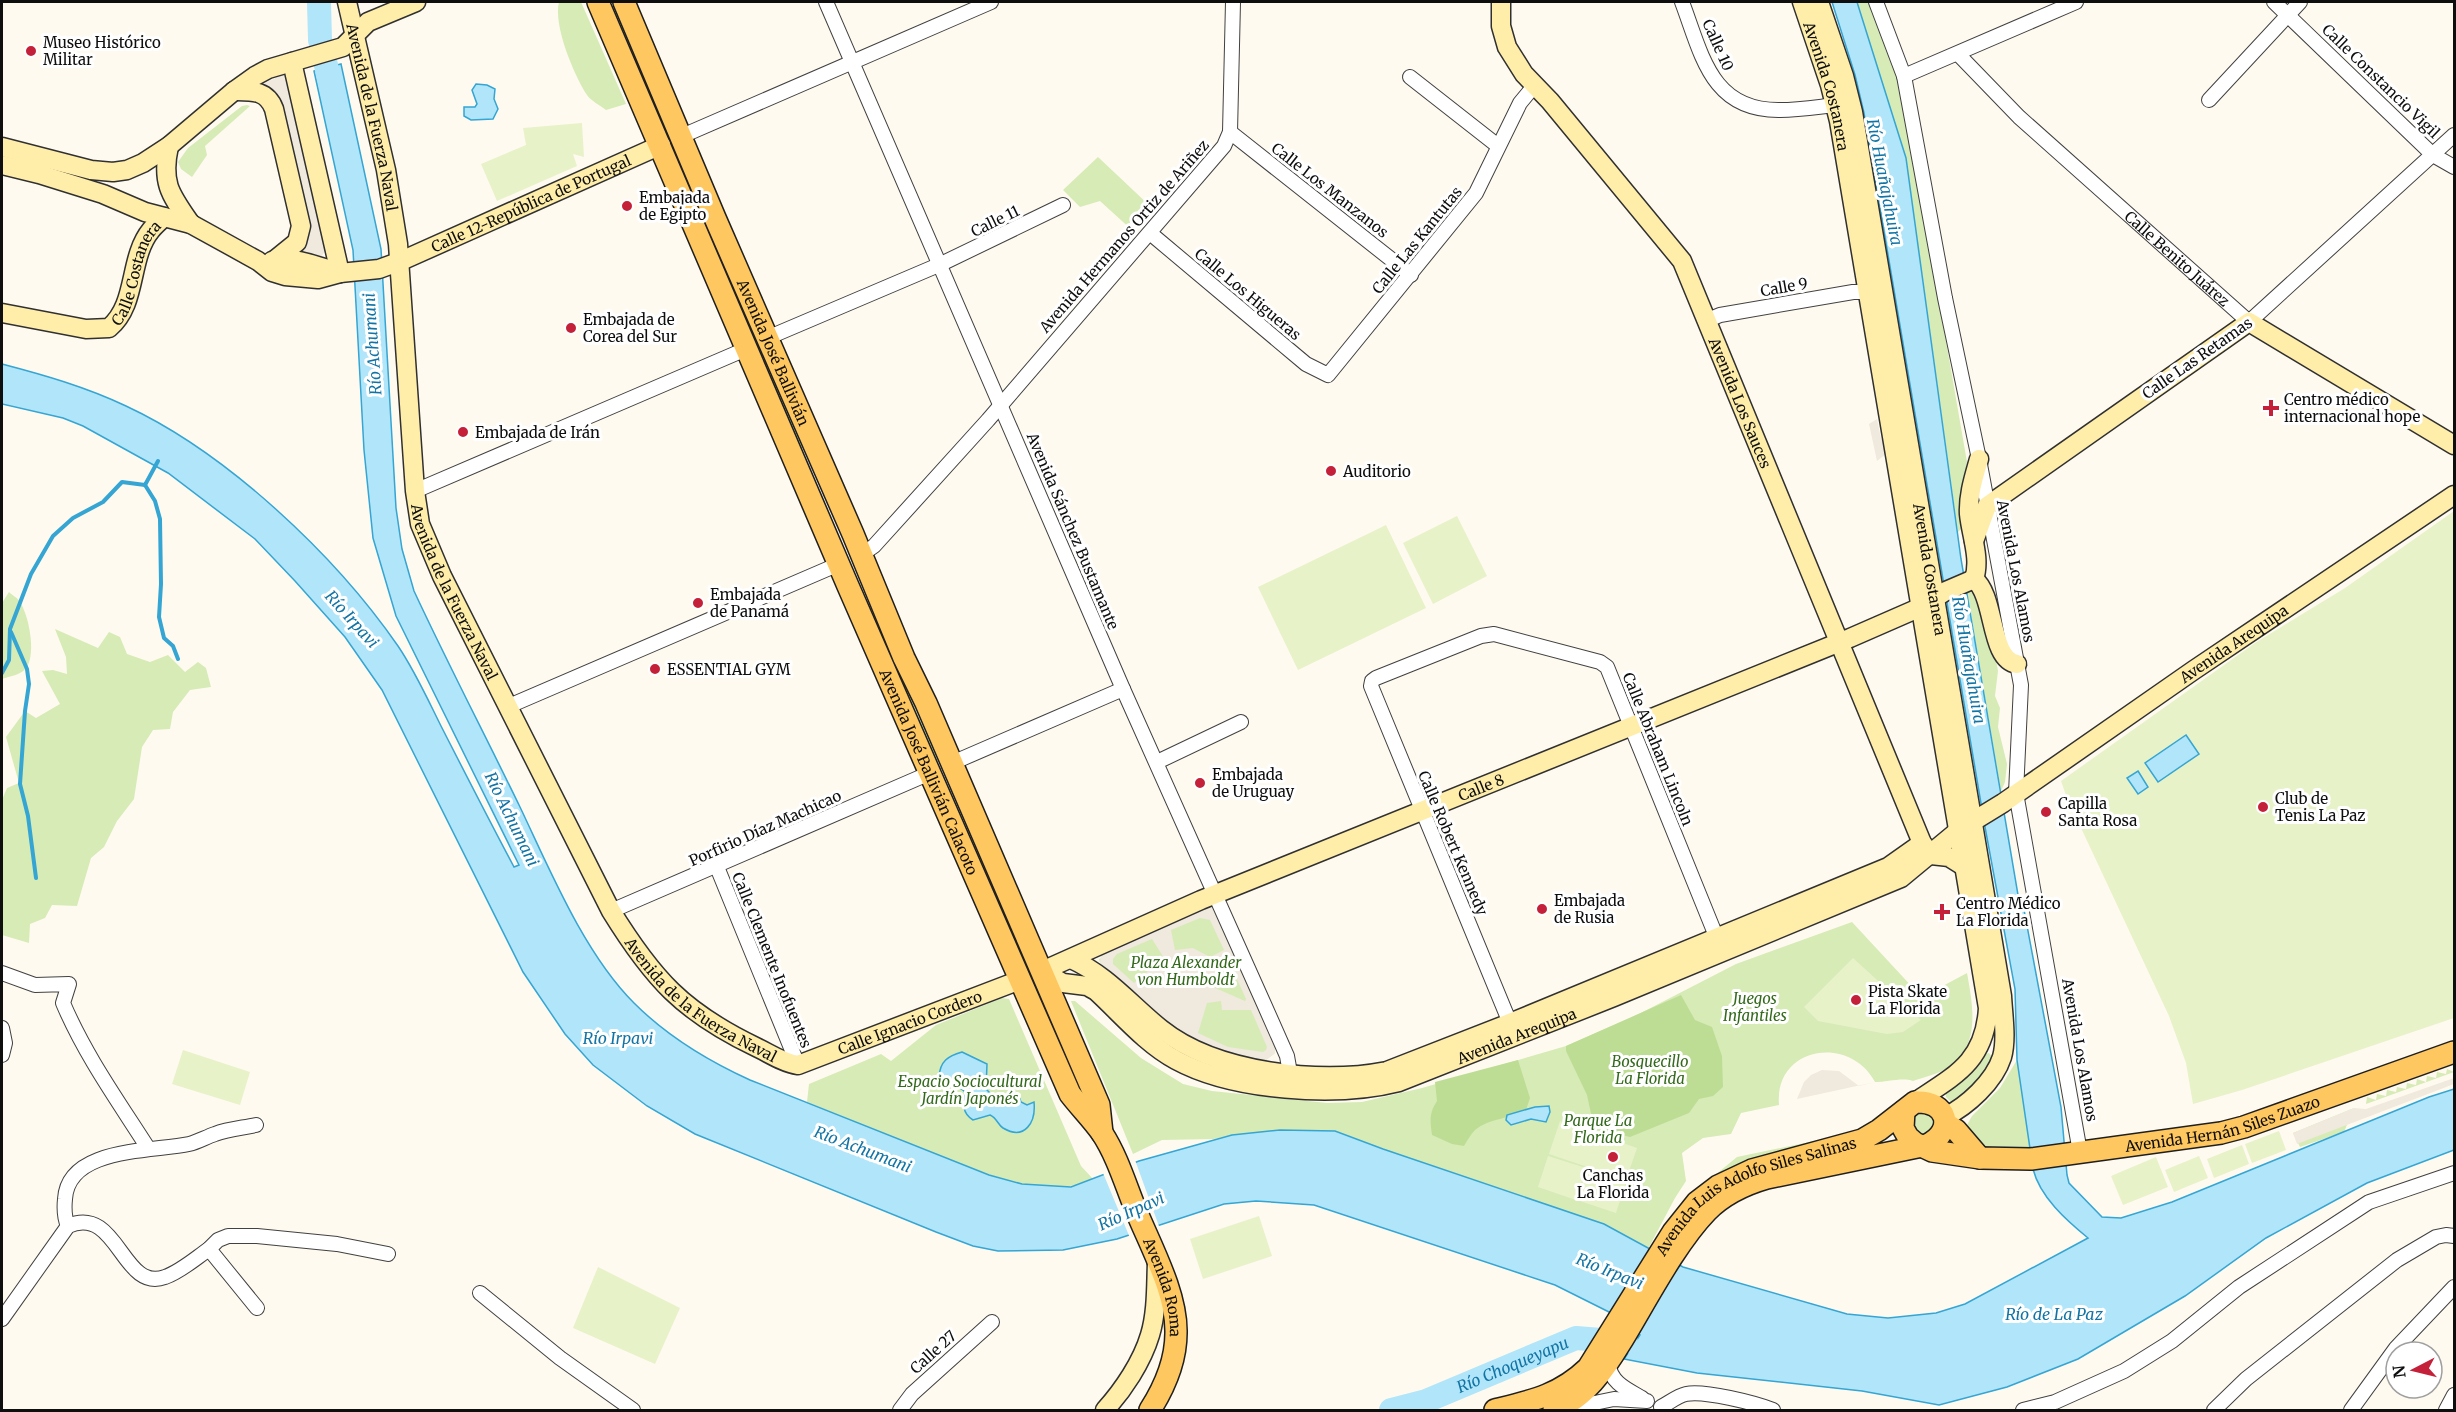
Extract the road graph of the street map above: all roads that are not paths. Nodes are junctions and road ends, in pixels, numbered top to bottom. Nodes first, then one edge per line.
1 (347, 2) edge
2 (416, 2) edge
3 (598, 2) edge
4 (624, 2) edge
5 (826, 2) edge
6 (991, 2) edge
7 (1234, 2) edge
8 (1500, 2) edge
9 (1682, 2) edge
10 (1802, 2) edge
11 (1819, 2) edge
12 (1876, 2) edge
13 (2076, 2) edge
14 (2274, 2) edge
15 (2300, 2) edge
16 (2289, 14) junction
17 (348, 42) junction
18 (1958, 54) junction
19 (292, 62) junction
20 (852, 62) junction
21 (1904, 76) junction
22 (1410, 77) dead end
23 (1534, 86) junction
24 (234, 91) junction
25 (2209, 100) dead end
26 (1836, 105) junction
27 (1230, 132) junction
28 (2454, 135) edge
29 (682, 136) junction
30 (661, 145) junction
31 (169, 146) junction
32 (1498, 146) junction
33 (2, 147) edge
34 (2433, 155) junction
35 (2, 165) edge
36 (2454, 167) edge
37 (1063, 205) dead end
38 (164, 217) junction
39 (191, 224) junction
40 (1150, 233) junction
41 (276, 258) junction
42 (258, 261) junction
43 (941, 264) junction
44 (387, 267) junction
45 (345, 273) junction
46 (1411, 274) junction
47 (1867, 292) junction
48 (2, 313) edge
49 (1708, 320) junction
50 (2249, 322) junction
51 (767, 338) junction
52 (746, 349) junction
53 (1328, 375) joint
54 (1001, 403) junction
55 (2454, 445) edge
56 (1979, 459) junction
57 (415, 491) junction
58 (2454, 495) edge
59 (1987, 506) junction
60 (1974, 541) junction
61 (861, 555) junction
62 (839, 564) junction
63 (1970, 580) junction
64 (1934, 599) junction
65 (1840, 642) junction
66 (2017, 664) junction
67 (1376, 678) joint
68 (1123, 689) junction
69 (926, 703) joint
70 (509, 706) junction
71 (1241, 722) dead end
72 (1630, 726) junction
73 (1157, 762) junction
74 (952, 763) junction
75 (930, 773) junction
76 (2010, 798) junction
77 (1421, 812) junction
78 (1972, 823) junction
79 (1926, 849) junction
80 (717, 867) junction
81 (1965, 867) junction
82 (1216, 894) junction
83 (611, 911) junction
84 (1720, 944) junction
85 (1071, 959) junction
86 (1042, 971) junction
87 (2, 973) edge
88 (1020, 980) junction
89 (2, 1028) edge
90 (1513, 1030) junction
91 (2454, 1052) edge
92 (2, 1055) edge
93 (798, 1065) junction
94 (1289, 1081) junction
95 (1910, 1106) junction
96 (1945, 1120) junction
97 (256, 1125) dead end
98 (1101, 1133) junction
99 (1920, 1146) junction
100 (148, 1148) junction
101 (2073, 1153) junction
102 (1980, 1158) junction
103 (2454, 1173) edge
104 (68, 1226) junction
105 (2454, 1236) edge
106 (209, 1249) junction
107 (1153, 1252) junction
108 (388, 1254) dead end
109 (1665, 1258) junction
110 (2454, 1287) edge
111 (480, 1293) dead end
112 (2454, 1302) edge
113 (2436, 1307) junction
114 (257, 1308) dead end
115 (2, 1319) edge
116 (992, 1322) dead end
117 (1176, 1333) junction
118 (1150, 1334) junction
119 (1600, 1367) junction
120 (2454, 1395) edge
121 (1647, 1401) junction
122 (1663, 1409) edge
123 (633, 1410) edge
124 (900, 1410) edge
125 (1105, 1410) edge
126 (1150, 1410) edge
127 (1495, 1410) edge
128 (1556, 1410) edge
129 (1773, 1410) edge
130 (2023, 1410) edge
131 (2214, 1410) edge
132 (2351, 1410) edge
133 (2446, 1410) edge

1 - 17 main road, Avenida de la Fuerza Naval
2 - 17 main road
3 - 30 main road, Avenida José Ballivián
4 - 29 main road, Avenida José Ballivián
5 - 20 street, Avenida Sánchez Bustamante
6 - 20 street
7 - 27 street
8 - 23 main road, Avenida Los Sauces
9 - 26 street, Calle 10
10 - 26 main road, Avenida Costanera
11 - 64 main road, Avenida Costanera
12 - 21 street, Avenida Los Alamos
13 - 18 street
14 - 16 street, Calle Constancio Vigil
15 - 16 street
16 - 25 street
16 - 34 street, Calle Constancio Vigil
17 - 19 main road
17 - 44 main road, Avenida de la Fuerza Naval
18 - 21 street
18 - 50 street, Calle Benito Juárez
19 - 24 main road
19 - 45 main road
20 - 29 street
20 - 43 street, Avenida Sánchez Bustamante
21 - 56 street, Avenida Los Alamos
22 - 32 street
23 - 32 street, Calle Las Kantutas
23 - 49 main road, Avenida Los Sauces
24 - 31 main road
24 - 41 main road
26 - 47 main road, Avenida Costanera
27 - 40 street, Avenida Hermanos Ortiz de Ariñez
27 - 46 street, Calle Los Manzanos
28 - 34 street, Calle Las Retamas
29 - 30 main road
29 - 51 main road, Avenida José Ballivián
30 - 44 main road, Calle 12-República de Portugal
30 - 52 main road, Avenida José Ballivián
31 - 33 main road
31 - 39 main road
32 - 46 street, Calle Las Kantutas
34 - 36 street, Calle Constancio Vigil
34 - 50 street, Calle Las Retamas
35 - 38 main road
37 - 43 street, Calle 11
38 - 39 main road
38 - 48 main road, Calle Costanera
39 - 42 main road
40 - 53 street, Calle Los Higueras
40 - 54 street, Avenida Hermanos Ortiz de Ariñez
41 - 42 main road
41 - 45 main road
42 - 45 main road, Calle 12-República de Portugal
43 - 51 street, Calle 11
43 - 54 street, Avenida Sánchez Bustamante
44 - 45 main road, Calle 12-República de Portugal
44 - 57 main road, Avenida de la Fuerza Naval
46 - 53 street, Calle Las Kantutas
47 - 49 street, Calle 9
47 - 64 main road, Avenida Costanera
49 - 65 main road, Avenida Los Sauces
50 - 55 main road, Calle Benito Juárez
50 - 59 main road, Calle Las Retamas
51 - 61 main road, Avenida José Ballivián
52 - 57 street
52 - 62 main road, Avenida José Ballivián
54 - 61 street, Avenida Hermanos Ortiz de Ariñez
54 - 68 street, Avenida Sánchez Bustamante
56 - 59 street, Avenida Los Alamos
56 - 60 main road
57 - 70 main road, Avenida de la Fuerza Naval
58 - 76 main road, Avenida Arequipa
59 - 60 main road
59 - 66 street, Avenida Los Alamos
60 - 63 main road
61 - 62 main road
61 - 69 main road, Avenida José Ballivián
62 - 70 street
62 - 75 main road, Avenida José Ballivián Calacoto
63 - 64 main road, Calle 8
63 - 66 main road
64 - 65 main road, Calle 8
64 - 78 main road, Avenida Costanera
65 - 72 main road, Calle 8
65 - 79 main road, Avenida Los Sauces
66 - 76 street, Avenida Los Alamos
67 - 72 street, Calle Abraham Lincoln
67 - 77 street, Calle Robert Kennedy
68 - 73 street, Avenida Sánchez Bustamante
68 - 74 street
69 - 74 main road, Avenida José Ballivián Calacoto
70 - 83 main road, Avenida de la Fuerza Naval
71 - 73 street
72 - 77 main road, Calle 8
72 - 84 street, Calle Abraham Lincoln
73 - 82 street, Avenida Sánchez Bustamante
74 - 75 main road
74 - 86 main road, Avenida José Ballivián Calacoto
75 - 80 street, Porfirio Díaz Machicao
75 - 88 main road, Avenida José Ballivián Calacoto
76 - 78 main road, Avenida Arequipa
76 - 101 street, Avenida Los Alamos
77 - 82 main road, Calle 8
77 - 90 street, Calle Robert Kennedy
78 - 79 main road, Avenida Arequipa
78 - 81 main road, Avenida Costanera
78 - 96 main road, Avenida Costanera
79 - 81 main road
79 - 84 main road, Avenida Arequipa
80 - 83 street, Porfirio Díaz Machicao
80 - 93 street, Calle Clemente Inofuentes
81 - 95 main road, Avenida Costanera
82 - 85 main road, Calle 8
82 - 94 street, Avenida Sánchez Bustamante
83 - 93 main road, Avenida de la Fuerza Naval
84 - 90 main road, Avenida Arequipa
85 - 86 main road, Calle 8
85 - 94 main road, Avenida Arequipa
86 - 88 main road
86 - 94 main road, Avenida Arequipa
86 - 98 main road, Avenida Roma
87 - 100 street
88 - 93 main road, Calle Ignacio Cordero
88 - 98 main road, Avenida Roma
89 - 92 street
90 - 94 main road, Avenida Arequipa
91 - 101 main road, Avenida Hernán Siles Zuazo
95 - 96 main road
95 - 99 main road
95 - 109 main road, Avenida Luis Adolfo Siles Salinas
96 - 99 main road
96 - 102 main road
97 - 100 street
98 - 107 main road, Avenida Roma
99 - 102 main road, Avenida Hernán Siles Zuazo
99 - 109 main road, Avenida Luis Adolfo Siles Salinas
100 - 104 street
101 - 102 main road, Avenida Hernán Siles Zuazo
103 - 130 street
104 - 106 street
104 - 115 street
105 - 131 street
106 - 108 street
106 - 114 street
107 - 117 main road, Avenida Roma
107 - 118 main road
109 - 119 main road, Avenida Luis Adolfo Siles Salinas
110 - 113 street
111 - 123 street
112 - 113 street
113 - 132 street
116 - 124 street, Calle 27
117 - 118 main road
117 - 126 main road, Avenida Roma
118 - 125 main road
119 - 121 street
119 - 127 main road, Avenida Luis Adolfo Siles Salinas
119 - 128 main road, Avenida Luis Adolfo Siles Salinas
120 - 133 street
121 - 122 street
121 - 128 street
122 - 129 street

